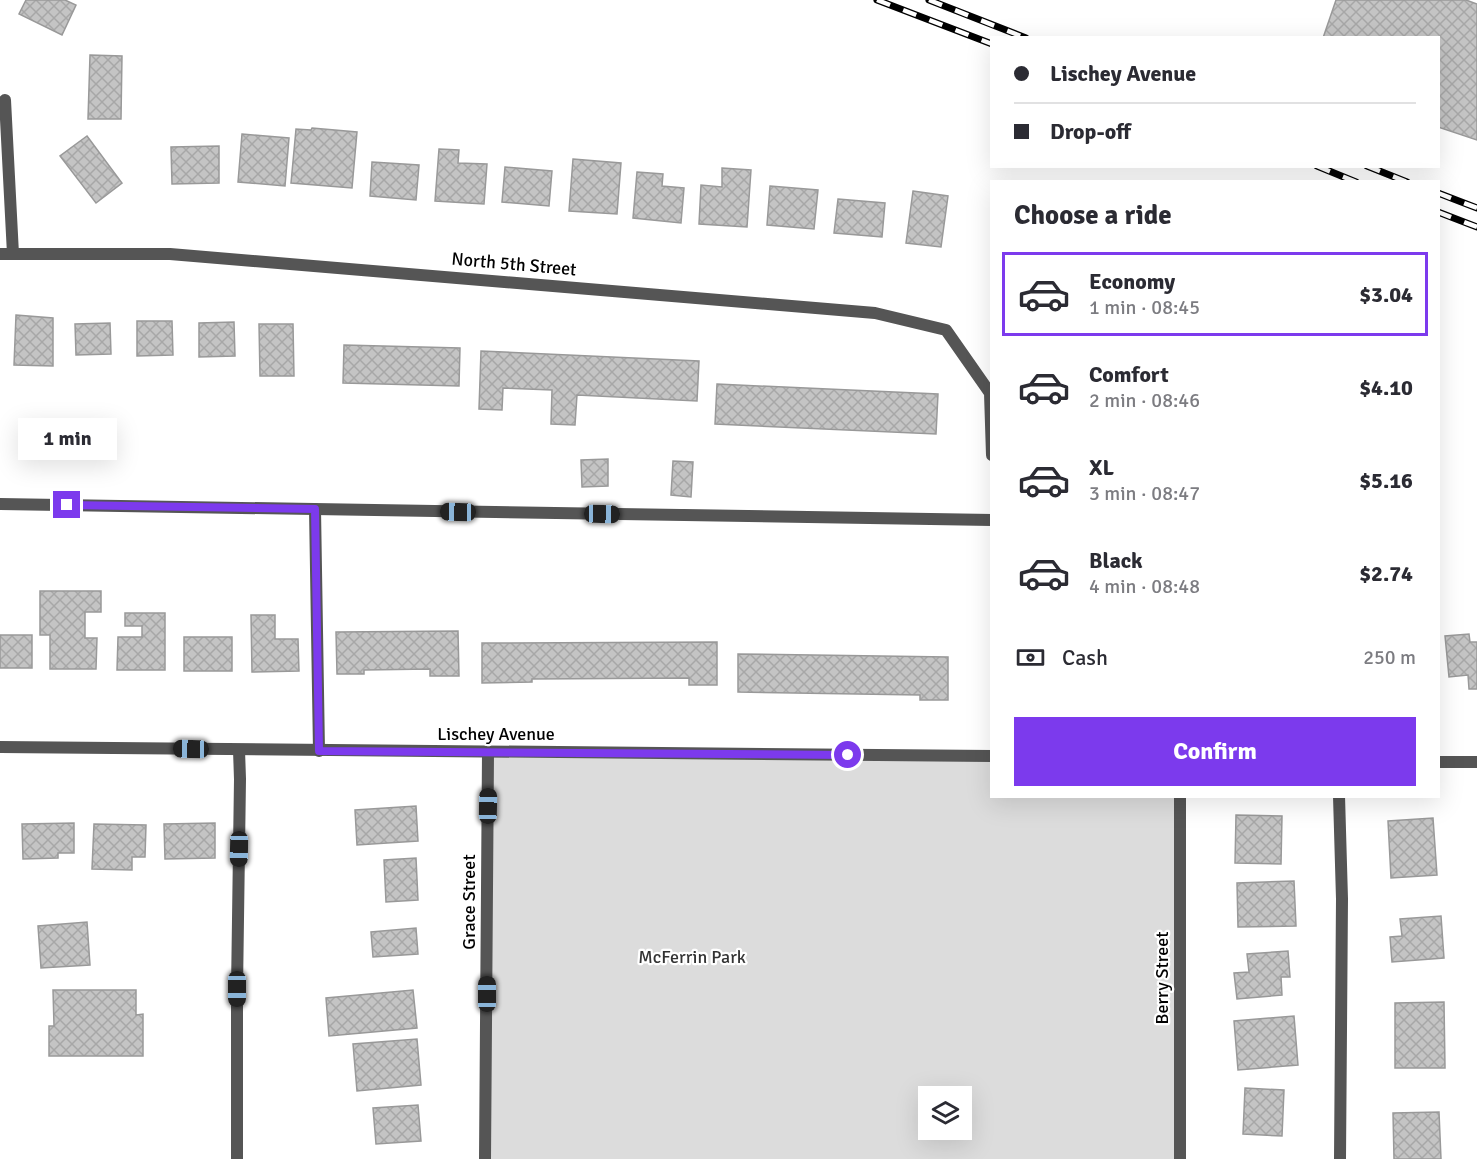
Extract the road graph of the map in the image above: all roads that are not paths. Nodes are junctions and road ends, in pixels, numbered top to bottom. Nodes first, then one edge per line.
1 (4, 100) dead end
2 (6, 254) edge
3 (990, 393) edge
4 (0, 504) edge
5 (315, 509) junction
6 (990, 520) edge
7 (0, 747) edge
8 (239, 750) junction
9 (319, 751) junction
10 (488, 753) junction
11 (990, 756) edge
12 (1440, 762) edge
13 (1477, 762) edge
14 (1180, 798) edge
15 (1338, 798) edge
16 (237, 1159) edge
17 (485, 1159) edge
18 (1180, 1159) edge
19 (1340, 1159) edge

1 - 2 street
2 - 3 street, North 5th Street
4 - 5 street
5 - 6 street
5 - 9 street
7 - 8 street, Lischey Avenue
8 - 9 street, Lischey Avenue
8 - 16 street
9 - 10 street, Lischey Avenue
10 - 11 street, Lischey Avenue
10 - 17 street, Grace Street
12 - 13 street
14 - 18 street, Berry Street
15 - 19 street

